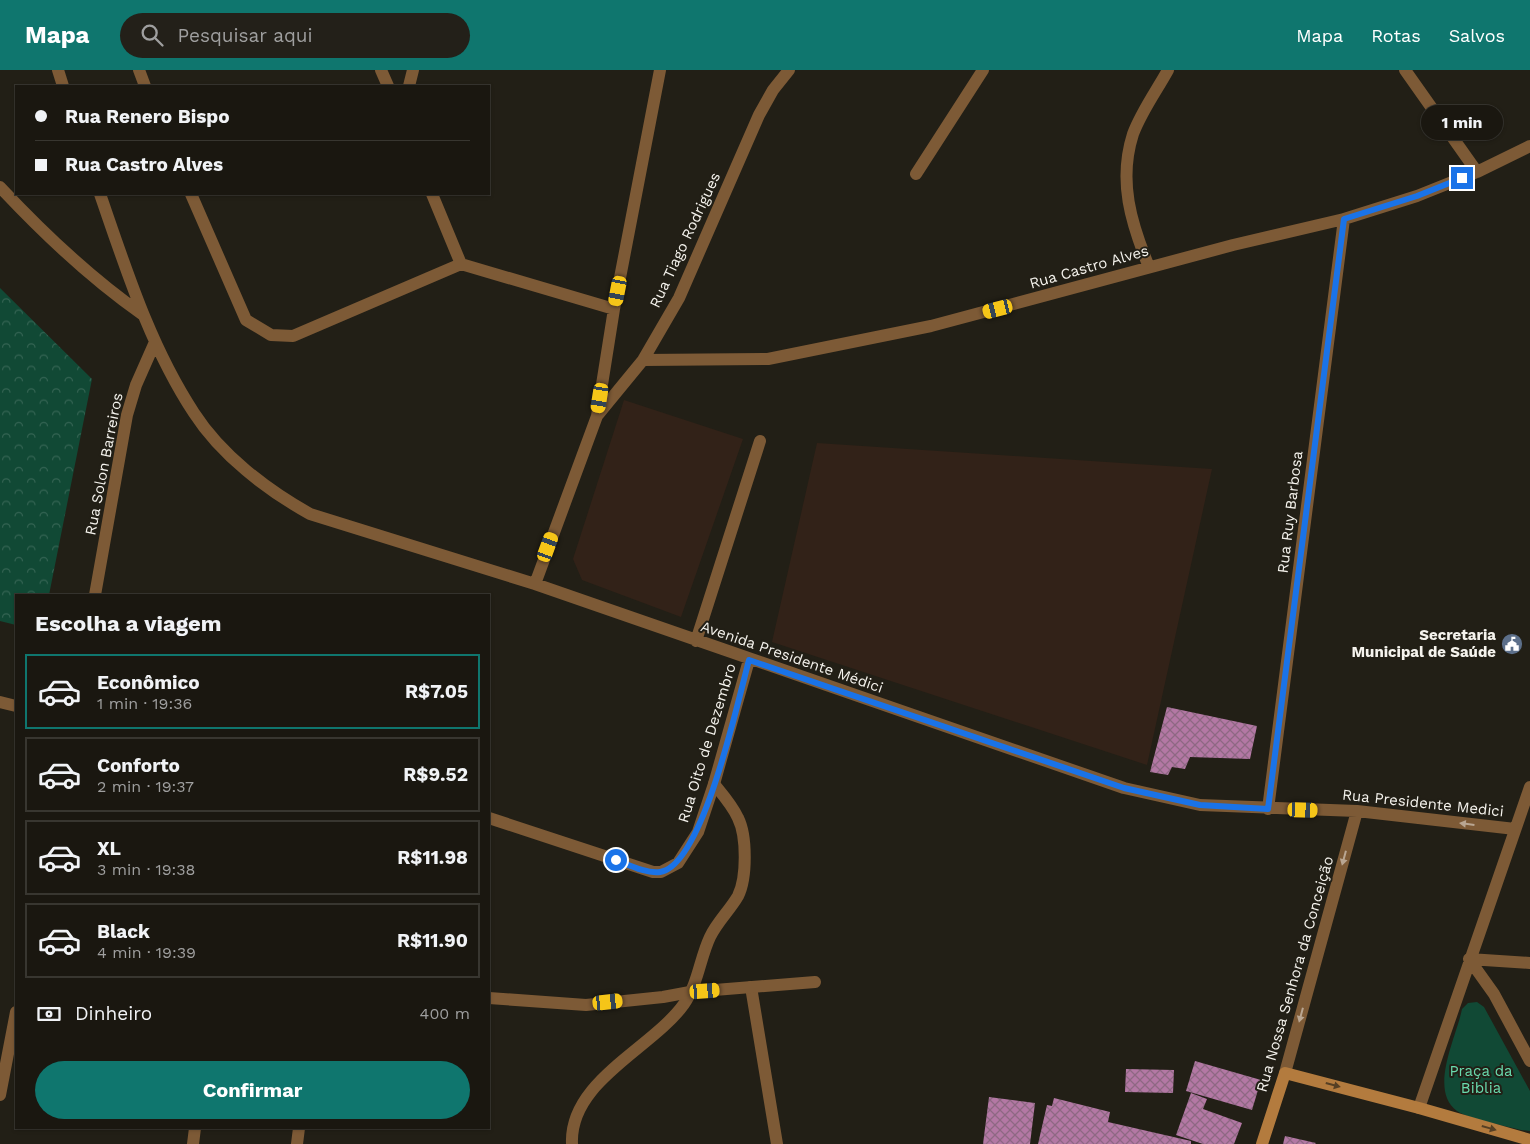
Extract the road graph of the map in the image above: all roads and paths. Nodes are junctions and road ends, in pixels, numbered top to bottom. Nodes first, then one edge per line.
1 (58, 70) edge
2 (139, 70) edge
3 (381, 70) edge
4 (412, 70) edge
5 (660, 70) edge
6 (790, 70) edge
7 (983, 70) edge
8 (1168, 70) edge
9 (1406, 70) edge
10 (63, 85) edge
11 (146, 85) edge
12 (388, 85) edge
13 (409, 85) edge
14 (1530, 146) edge
15 (1477, 172) junction
16 (916, 174) dead end
17 (0, 187) edge
18 (100, 195) edge
19 (191, 195) edge
20 (432, 195) edge
21 (1344, 219) junction
22 (461, 264) junction
23 (1149, 267) junction
24 (614, 309) junction
25 (142, 314) junction
26 (155, 342) junction
27 (643, 360) junction
28 (597, 416) junction
29 (760, 441) dead end
30 (535, 584) junction
31 (95, 594) edge
32 (696, 642) junction
33 (749, 660) junction
34 (0, 702) edge
35 (15, 706) edge
36 (714, 784) junction
37 (1530, 787) edge
38 (1268, 809) junction
39 (1357, 811) junction
40 (490, 818) edge
41 (1515, 829) junction
42 (1470, 958) junction
43 (1530, 963) edge
44 (815, 982) dead end
45 (751, 987) junction
46 (690, 992) junction
47 (490, 998) edge
48 (15, 1017) edge
49 (1530, 1062) edge
50 (1285, 1072) junction
51 (0, 1095) edge
52 (1419, 1108) junction
53 (195, 1129) edge
54 (299, 1129) edge
55 (1530, 1140) edge
56 (193, 1144) edge
57 (297, 1144) edge
58 (572, 1144) edge
59 (777, 1144) edge
60 (1262, 1144) edge

1 - 10 street
2 - 11 street
3 - 12 street
4 - 13 street
5 - 24 street
6 - 27 street, Rua Tiago Rodrigues
7 - 16 street
8 - 23 street
9 - 15 street
14 - 15 street, Rua Castro Alves
15 - 21 street, Rua Castro Alves
17 - 25 street
18 - 25 street, Avenida Presidente Médici
19 - 22 street
20 - 22 street
21 - 23 street, Rua Castro Alves
21 - 38 street, Rua Ruy Barbosa
22 - 24 street
23 - 27 street, Rua Castro Alves
24 - 28 street
25 - 26 street, Avenida Presidente Médici
26 - 30 street, Avenida Presidente Médici
26 - 31 street, Rua Solon Barreiros
27 - 28 street, Rua Tiago Rodrigues
28 - 30 street
29 - 32 street
30 - 32 street, Avenida Presidente Médici
32 - 33 street, Avenida Presidente Médici
33 - 36 street, Rua Oito de Dezembro
33 - 38 street, Avenida Presidente Médici
34 - 35 street
36 - 40 street, Rua Oito de Dezembro
36 - 46 street
37 - 41 street
38 - 39 street, Rua Presidente Medici
41 -> 39 street, Rua Presidente Medici
39 -> 50 street, Rua Nossa Senhora da Conceição
41 - 42 street
42 - 43 street
42 - 49 street
42 - 52 street
44 - 45 street
45 - 46 street
45 - 59 street
46 - 47 street
46 - 58 street
48 - 51 street
50 -> 52 main road
50 - 60 main road, Rua Nossa Senhora da Conceição
52 -> 55 main road
53 - 56 street
54 - 57 street

